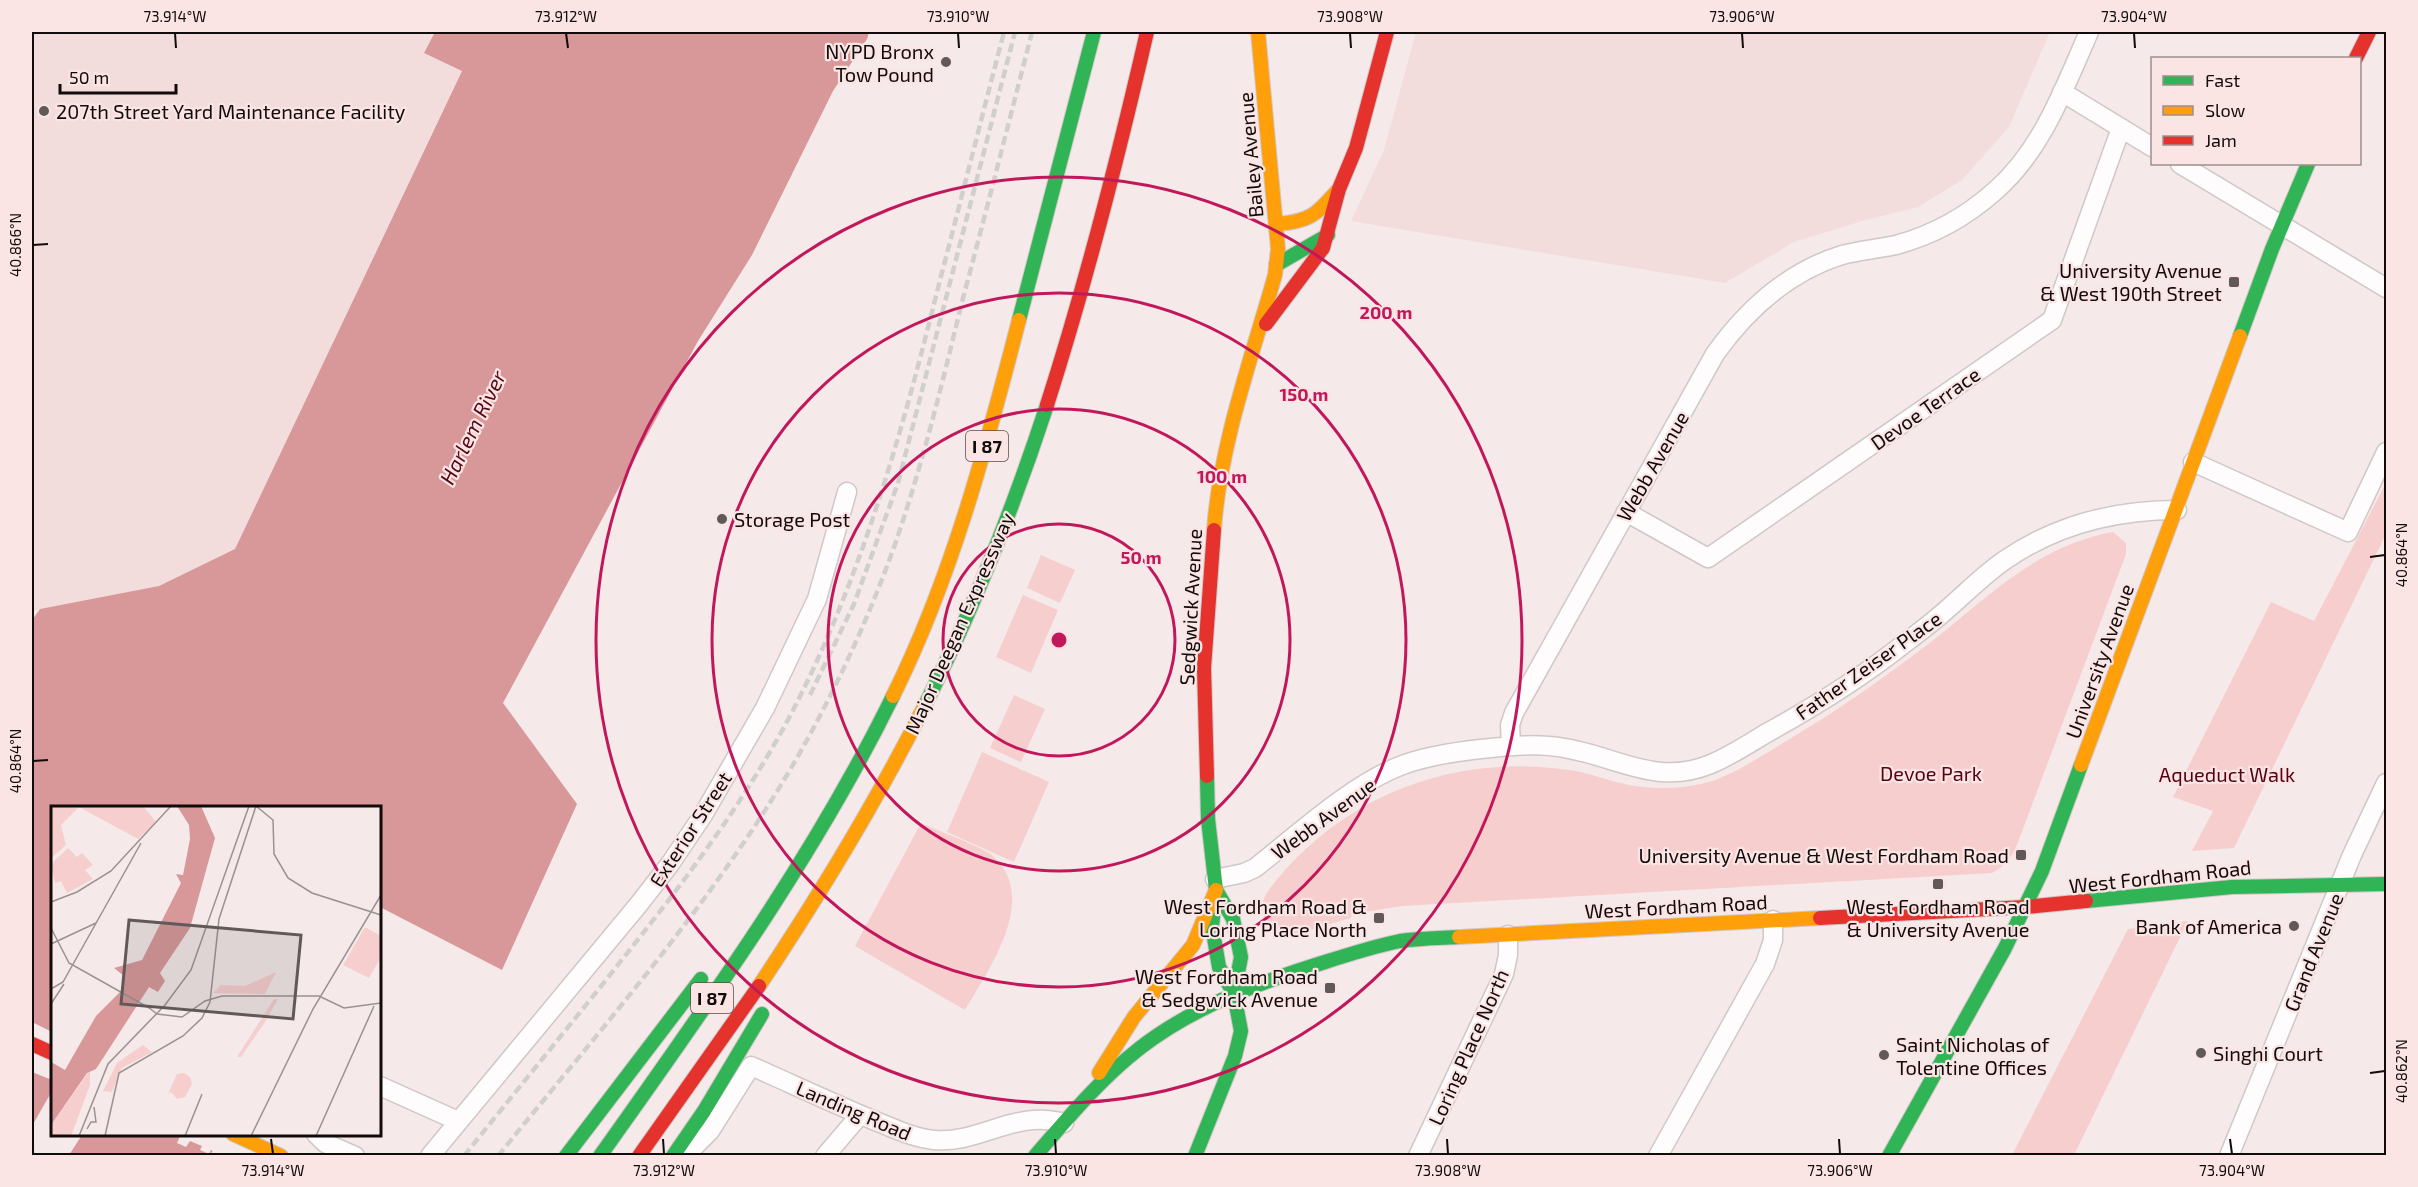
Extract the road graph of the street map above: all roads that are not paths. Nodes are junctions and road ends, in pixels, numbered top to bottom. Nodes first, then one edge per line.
1 (1094, 32) edge
2 (1147, 32) edge
3 (1258, 32) edge
4 (1387, 32) edge
5 (2089, 32) edge
6 (2369, 32) edge
7 (2356, 57) edge
8 (2062, 92) junction
9 (2121, 128) junction
10 (2151, 146) edge
11 (2182, 165) edge
12 (2308, 165) edge
13 (1339, 189) junction
14 (1276, 225) junction
15 (2282, 225) junction
16 (1328, 235) junction
17 (1276, 270) junction
18 (2386, 288) edge
19 (1260, 330) junction
20 (2386, 452) edge
21 (2193, 462) junction
22 (847, 492) dead end
23 (2177, 510) junction
24 (1626, 512) junction
25 (1511, 745) junction
26 (2386, 783) edge
27 (860, 826) junction
28 (816, 836) junction
29 (1215, 884) junction
30 (2341, 884) junction
31 (2386, 884) edge
32 (2026, 908) junction
33 (1773, 920) junction
34 (1508, 935) junction
35 (736, 937) dead end
36 (792, 961) dead end
37 (714, 964) dead end
38 (1234, 994) junction
39 (766, 1006) dead end
40 (32, 1044) edge
41 (51, 1053) edge
42 (381, 1086) edge
43 (860, 1115) junction
44 (1068, 1118) junction
45 (458, 1121) junction
46 (237, 1136) edge
47 (318, 1136) edge
48 (281, 1155) edge
49 (355, 1155) edge
50 (430, 1155) edge
51 (566, 1155) edge
52 (600, 1155) edge
53 (639, 1155) edge
54 (674, 1155) edge
55 (685, 1155) edge
56 (825, 1155) edge
57 (1035, 1155) edge
58 (1195, 1155) edge
59 (1418, 1155) edge
60 (1658, 1155) edge
61 (1889, 1155) edge
62 (2229, 1155) edge

1 - 28 main road, Major Deegan Expressway / I 87
2 - 27 main road, Major Deegan Expressway / I 87
3 - 14 main road, Bailey Avenue
4 - 13 main road, Sedgwick Avenue
5 - 8 street, Webb Avenue
6 - 7 main road
8 - 9 street
8 - 24 street, Webb Avenue
9 - 10 street
9 - 24 street, Devoe Terrace
11 - 15 street
12 - 15 main road, University Avenue
13 - 14 main road, Sedgwick Avenue
13 - 16 main road, Sedgwick Avenue
14 - 17 main road, Bailey Avenue
15 - 18 street
15 - 21 main road, University Avenue
16 - 17 main road
16 - 19 main road, Sedgwick Avenue
17 - 19 main road, Sedgwick Avenue
19 - 29 main road, Sedgwick Avenue
20 - 21 street
21 - 23 main road, University Avenue
22 - 45 street, Exterior Street
23 - 25 street, Father Zeiser Place
23 - 32 main road, University Avenue
24 - 25 street, Webb Avenue
25 - 29 street, Webb Avenue
26 - 30 street, Grand Avenue
27 - 36 main road
27 - 53 main road, Major Deegan Expressway / I 87
28 - 35 main road
28 - 52 main road, Major Deegan Expressway / I 87
29 - 38 main road, Sedgwick Avenue
29 - 38 main road, Sedgwick Avenue
29 - 44 main road
30 - 31 main road, West Fordham Road
30 - 32 main road, West Fordham Road
30 - 62 street, Grand Avenue
32 - 33 main road, West Fordham Road
32 - 61 main road, University Avenue
33 - 34 main road, West Fordham Road
33 - 60 street
34 - 38 main road, West Fordham Road
34 - 59 street, Loring Place North
37 - 51 main road
38 - 44 main road, West Fordham Road
38 - 58 main road, Sedgwick Avenue
39 - 54 main road
40 - 41 main road
42 - 45 street
43 - 44 street, Landing Road
43 - 55 street, Landing Road
43 - 56 street
44 - 57 main road, West Fordham Road
45 - 50 street, Exterior Street
46 - 48 main road
47 - 49 street

